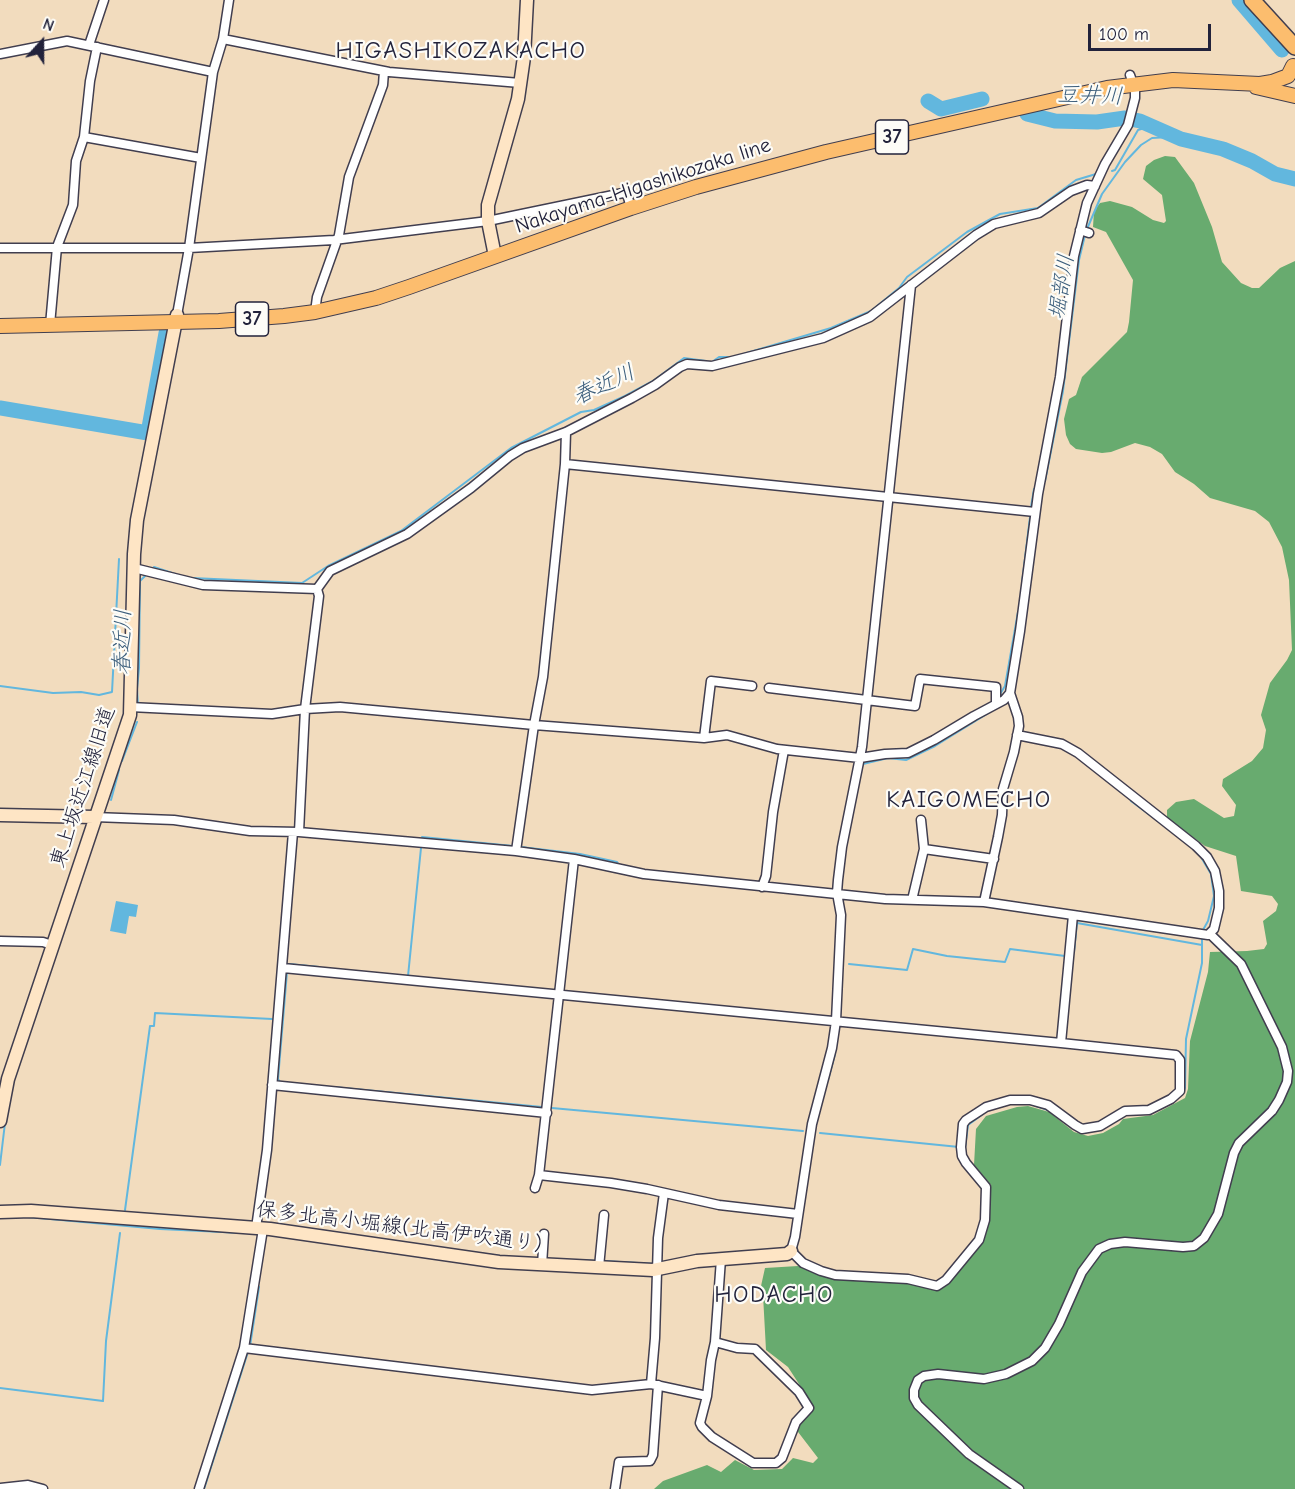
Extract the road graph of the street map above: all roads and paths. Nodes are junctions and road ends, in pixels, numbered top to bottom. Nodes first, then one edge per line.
1 (104, 0) edge
2 (229, 0) edge
3 (526, 0) edge
4 (1252, 0) edge
5 (223, 39) junction
6 (93, 46) junction
7 (1295, 47) edge
8 (0, 54) edge
9 (1294, 66) edge
10 (384, 71) junction
11 (213, 72) junction
12 (1131, 80) junction
13 (520, 82) junction
14 (1247, 84) junction
15 (1295, 96) edge
16 (84, 137) junction
17 (201, 158) junction
18 (1095, 186) junction
19 (630, 204) junction
20 (488, 221) junction
21 (337, 240) junction
22 (0, 248) edge
23 (57, 248) junction
24 (189, 249) junction
25 (494, 252) junction
26 (911, 285) junction
27 (315, 308) junction
28 (0, 318) edge
29 (176, 319) junction
30 (50, 321) junction
31 (0, 326) edge
32 (566, 432) junction
33 (565, 464) junction
34 (888, 497) junction
35 (1035, 512) junction
36 (135, 570) junction
37 (317, 589) junction
38 (752, 686) dead end
39 (769, 688) dead end
40 (1010, 693) junction
41 (866, 700) junction
42 (996, 703) junction
43 (130, 707) junction
44 (305, 709) junction
45 (534, 725) junction
46 (1017, 735) junction
47 (704, 738) junction
48 (784, 750) junction
49 (860, 758) junction
50 (0, 815) edge
51 (94, 817) junction
52 (921, 820) dead end
53 (296, 832) junction
54 (924, 849) junction
55 (516, 851) junction
56 (994, 859) junction
57 (574, 860) junction
58 (763, 885) junction
59 (837, 893) junction
60 (912, 900) junction
61 (984, 902) junction
62 (1073, 915) junction
63 (1210, 934) junction
64 (0, 941) edge
65 (52, 945) junction
66 (283, 968) junction
67 (558, 995) junction
68 (839, 1021) junction
69 (1061, 1043) junction
70 (4, 1079) edge
71 (272, 1085) junction
72 (547, 1113) junction
73 (0, 1121) edge
74 (539, 1175) junction
75 (535, 1188) dead end
76 (664, 1193) junction
77 (0, 1212) edge
78 (798, 1214) junction
79 (604, 1215) dead end
80 (260, 1228) junction
81 (544, 1234) dead end
82 (793, 1253) junction
83 (599, 1263) junction
84 (720, 1263) junction
85 (542, 1265) junction
86 (657, 1270) junction
87 (715, 1342) junction
88 (244, 1348) junction
89 (655, 1384) junction
90 (707, 1396) junction
91 (0, 1488) edge
92 (43, 1489) edge
93 (199, 1489) edge
94 (615, 1489) edge
95 (1019, 1489) edge

1 - 6 street
2 - 5 street
3 - 13 street
4 - 7 highway
5 - 10 street
5 - 11 street
6 - 8 street
6 - 11 street
6 - 16 street
9 - 12 main road, Nakayama-Higashikozaka line / 37
9 - 14 main road, Nakayama-Higashikozaka line / 37
10 - 13 street
10 - 21 street
11 - 17 street
12 - 14 main road, Nakayama-Higashikozaka line / 37
12 - 18 street
12 - 19 main road, Nakayama-Higashikozaka line / 37
13 - 20 street
14 - 15 main road
16 - 17 street
16 - 23 street
17 - 24 street
18 - 26 street
18 - 35 street
19 - 20 street
19 - 25 main road, Nakayama-Higashikozaka line / 37
20 - 21 street
20 - 25 street
21 - 24 street
21 - 27 street
22 - 23 street
23 - 24 street
23 - 30 street
24 - 29 street
25 - 27 main road, Nakayama-Higashikozaka line / 37
26 - 32 street
26 - 34 street
27 - 29 main road, Nakayama-Higashikozaka line / 37
28 - 30 main road, Nakayama-Higashikozaka line / 37
29 - 30 main road, Nakayama-Higashikozaka line / 37
29 - 36 street, 東上坂近江線旧道
30 - 31 main road, Nakayama-Higashikozaka line / 37
32 - 33 street
32 - 37 street
33 - 34 street
33 - 45 street
34 - 35 street
34 - 41 street
35 - 40 street
36 - 37 street
36 - 43 street, 東上坂近江線旧道
37 - 44 street
38 - 47 street
39 - 41 street
40 - 42 street
40 - 46 street
41 - 42 street
41 - 49 street
42 - 49 street
43 - 44 street
43 - 51 street, 東上坂近江線旧道
44 - 45 street
44 - 53 street
45 - 47 street
45 - 55 street
46 - 56 street
46 - 63 street
47 - 48 street
48 - 49 street
48 - 58 street
49 - 59 street
50 - 51 street
51 - 53 street
51 - 65 street, 東上坂近江線旧道
52 - 54 street
53 - 55 street
53 - 66 street
54 - 56 street
54 - 60 street
55 - 57 street
56 - 61 street
57 - 58 street
57 - 67 street
58 - 59 street
59 - 60 street
59 - 68 street
60 - 61 street
61 - 62 street
62 - 63 street
62 - 69 street
63 - 95 street
64 - 65 street
65 - 70 street, 東上坂近江線旧道
66 - 67 street
66 - 71 street
67 - 68 street
67 - 72 street
68 - 69 street
68 - 78 street
69 - 82 street
70 - 73 street, 東上坂近江線旧道
71 - 72 street
71 - 80 street
72 - 74 street
74 - 75 street
74 - 76 street
76 - 78 street
76 - 86 street
77 - 80 street, 保多北高小堀線(北高伊吹通り)
78 - 82 street
79 - 83 street
80 - 85 street, 保多北高小堀線(北高伊吹通り)
80 - 88 street
81 - 85 street
82 - 84 street, 保多北高小堀線(北高伊吹通り)
83 - 85 street, 保多北高小堀線(北高伊吹通り)
83 - 86 street, 保多北高小堀線(北高伊吹通り)
84 - 86 street, 保多北高小堀線(北高伊吹通り)
84 - 87 street
86 - 89 street
87 - 90 street
87 - 90 street
88 - 89 street
88 - 93 street
89 - 90 street
89 - 94 street
91 - 92 street

